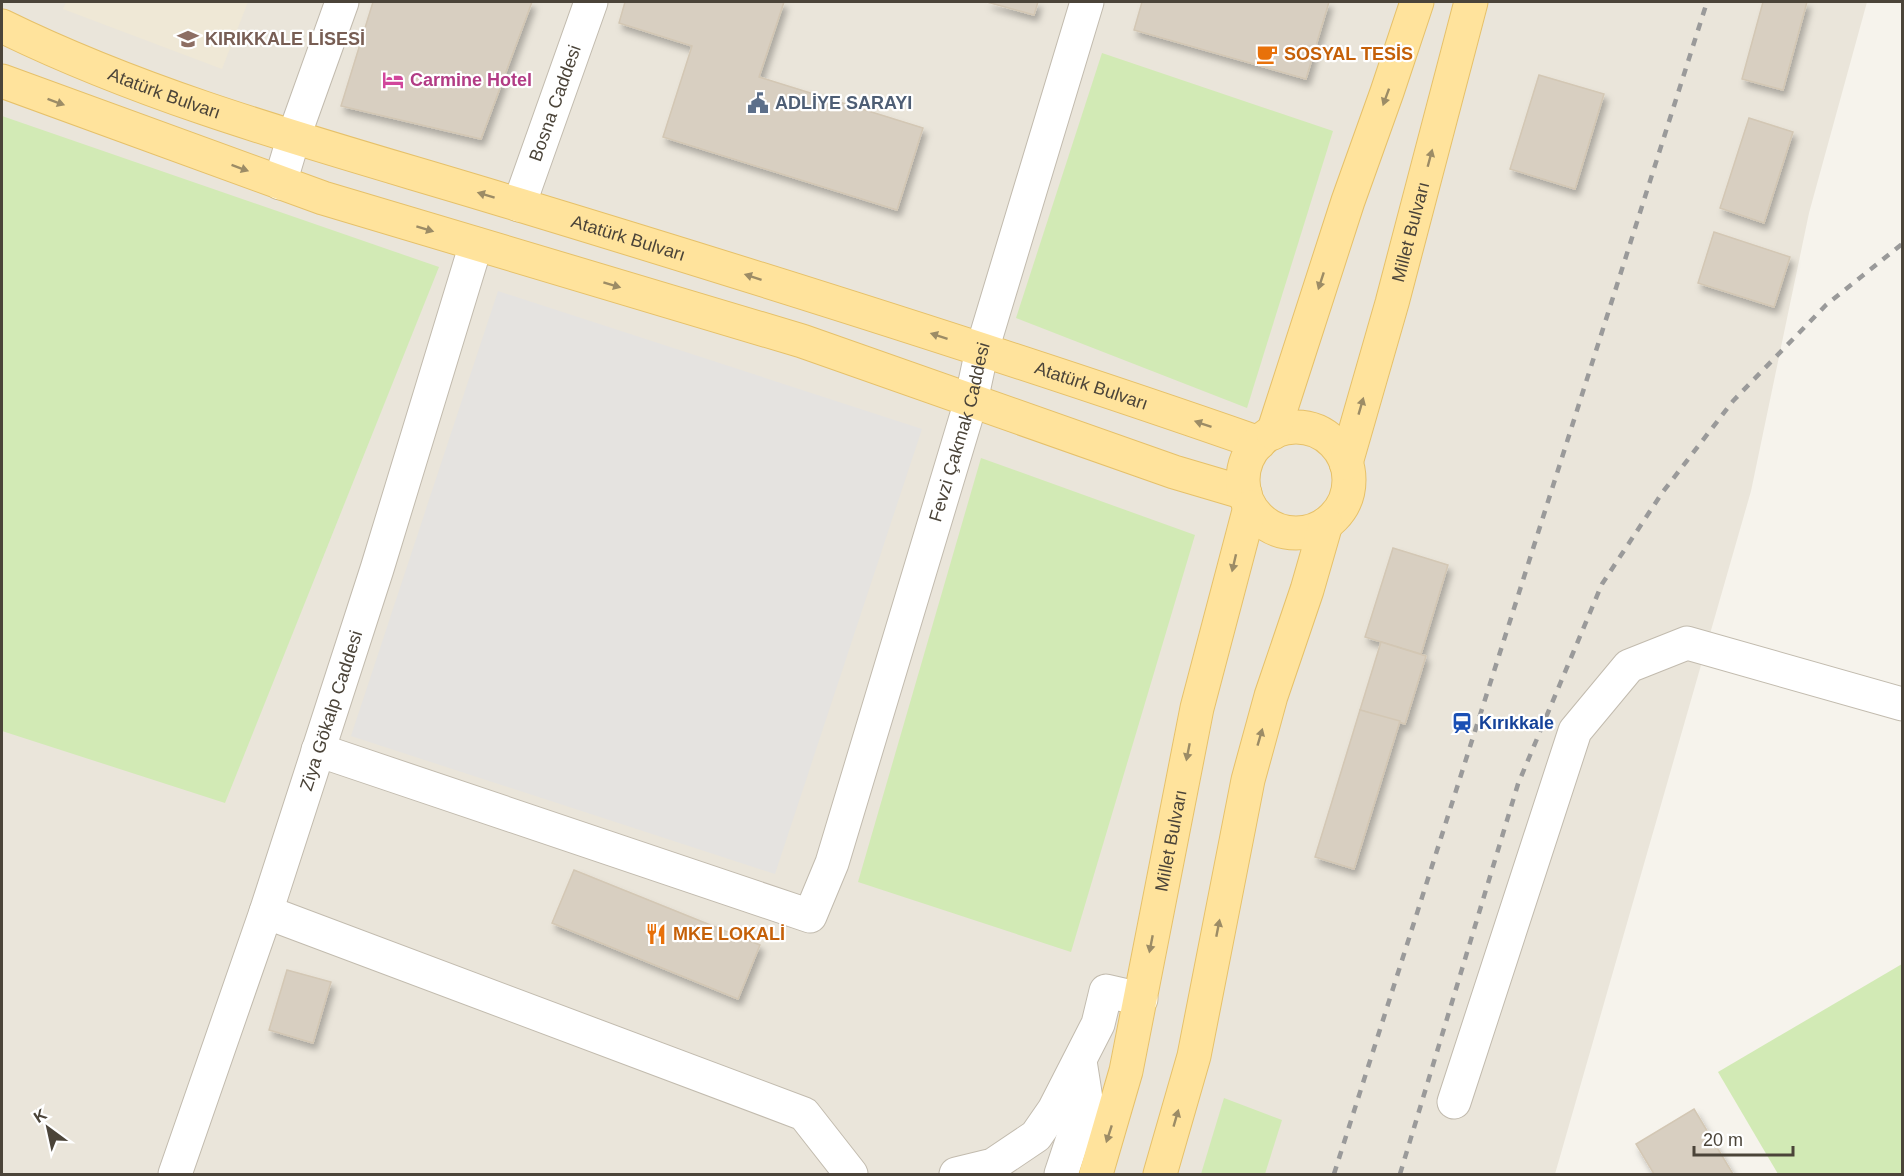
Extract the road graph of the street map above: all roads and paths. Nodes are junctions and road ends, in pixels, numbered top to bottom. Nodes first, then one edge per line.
1 (342, 2) edge
2 (591, 2) edge
3 (1086, 2) edge
4 (1417, 2) edge
5 (1471, 2) edge
6 (2, 26) edge
7 (2, 81) edge
8 (294, 136) junction
9 (280, 183) junction
10 (519, 205) junction
11 (476, 244) junction
12 (982, 350) junction
13 (971, 401) junction
14 (1266, 438) junction
15 (1346, 463) junction
16 (1247, 500) junction
17 (1326, 524) junction
18 (1902, 704) edge
19 (318, 750) junction
20 (266, 912) junction
21 (1141, 999) junction
22 (1080, 1061) junction
23 (1454, 1102) dead end
24 (175, 1174) edge
25 (851, 1174) edge
26 (956, 1174) edge
27 (1060, 1174) edge
28 (1096, 1174) edge
29 (1161, 1174) edge

1 - 8 street
2 - 10 street, Bosna Caddesi
3 - 12 street, Fevzi Çakmak Caddesi
4 -> 14 main road, Millet Bulvarı
15 -> 5 main road, Millet Bulvarı
6 - 8 main road, Atatürk Bulvarı
7 -> 9 main road
8 - 9 street
10 -> 8 main road, Atatürk Bulvarı
9 -> 11 main road
12 -> 10 main road, Atatürk Bulvarı
11 -> 13 main road
11 - 19 street, Ziya Gökalp Caddesi
12 - 13 street, Fevzi Çakmak Caddesi
14 -> 12 main road, Atatürk Bulvarı
13 - 16 main road
13 - 19 street, Fevzi Çakmak Caddesi
14 - 15 main road
14 - 16 main road, Millet Bulvarı
15 - 17 main road, Millet Bulvarı
16 - 17 main road
16 -> 21 main road, Millet Bulvarı
29 -> 17 main road, Millet Bulvarı
18 - 23 street
19 - 20 street, Ziya Gökalp Caddesi
20 - 24 street, Ziya Gökalp Caddesi
20 - 25 street
21 - 22 street
21 -> 28 main road, Millet Bulvarı
22 - 26 street
22 - 27 street

